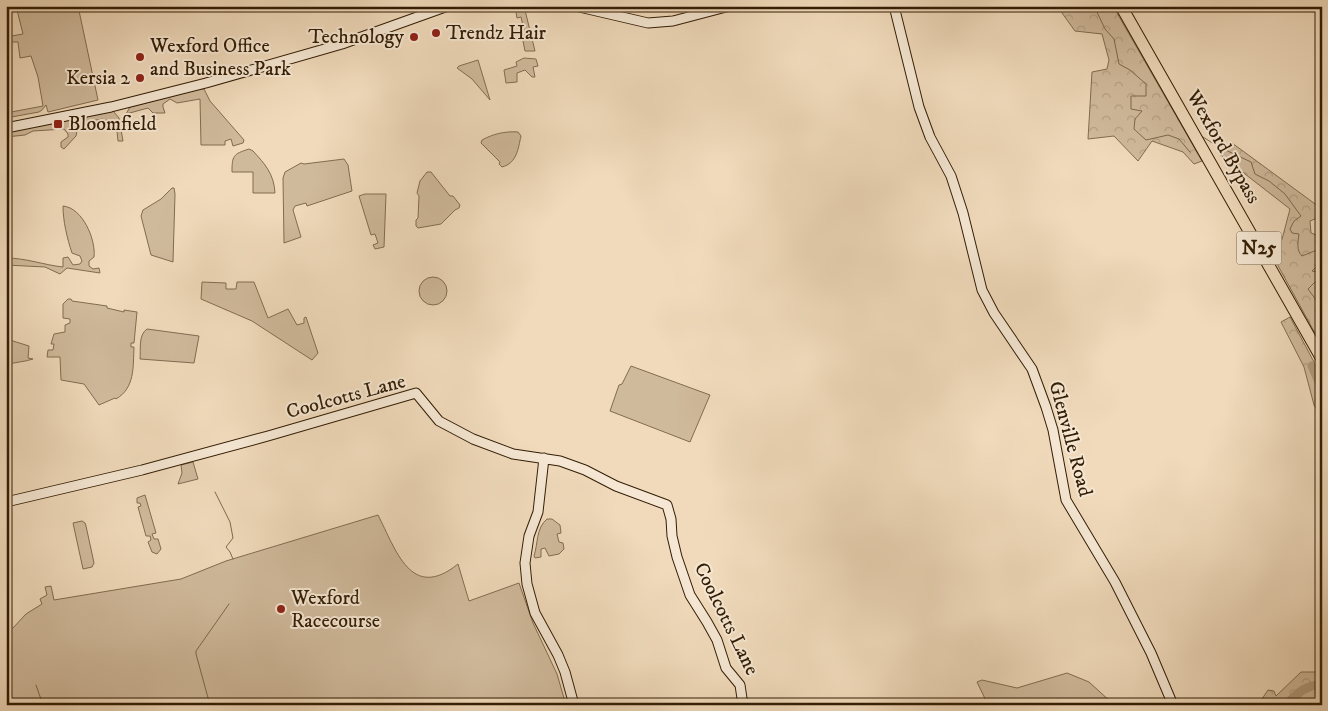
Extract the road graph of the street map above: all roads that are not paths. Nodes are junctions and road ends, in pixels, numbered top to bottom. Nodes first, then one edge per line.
1 (448, 6) edge
2 (575, 6) edge
3 (730, 6) edge
4 (894, 6) edge
5 (1121, 6) edge
6 (6, 128) edge
7 (1322, 359) edge
8 (544, 458) junction
9 (6, 502) edge
10 (574, 705) edge
11 (743, 705) edge
12 (1173, 705) edge

1 - 6 street
2 - 3 street
4 - 12 street, Glenville Road
5 - 7 highway, Wexford Bypass / N25
8 - 9 street, Coolcotts Lane
8 - 10 street
8 - 11 street, Coolcotts Lane

